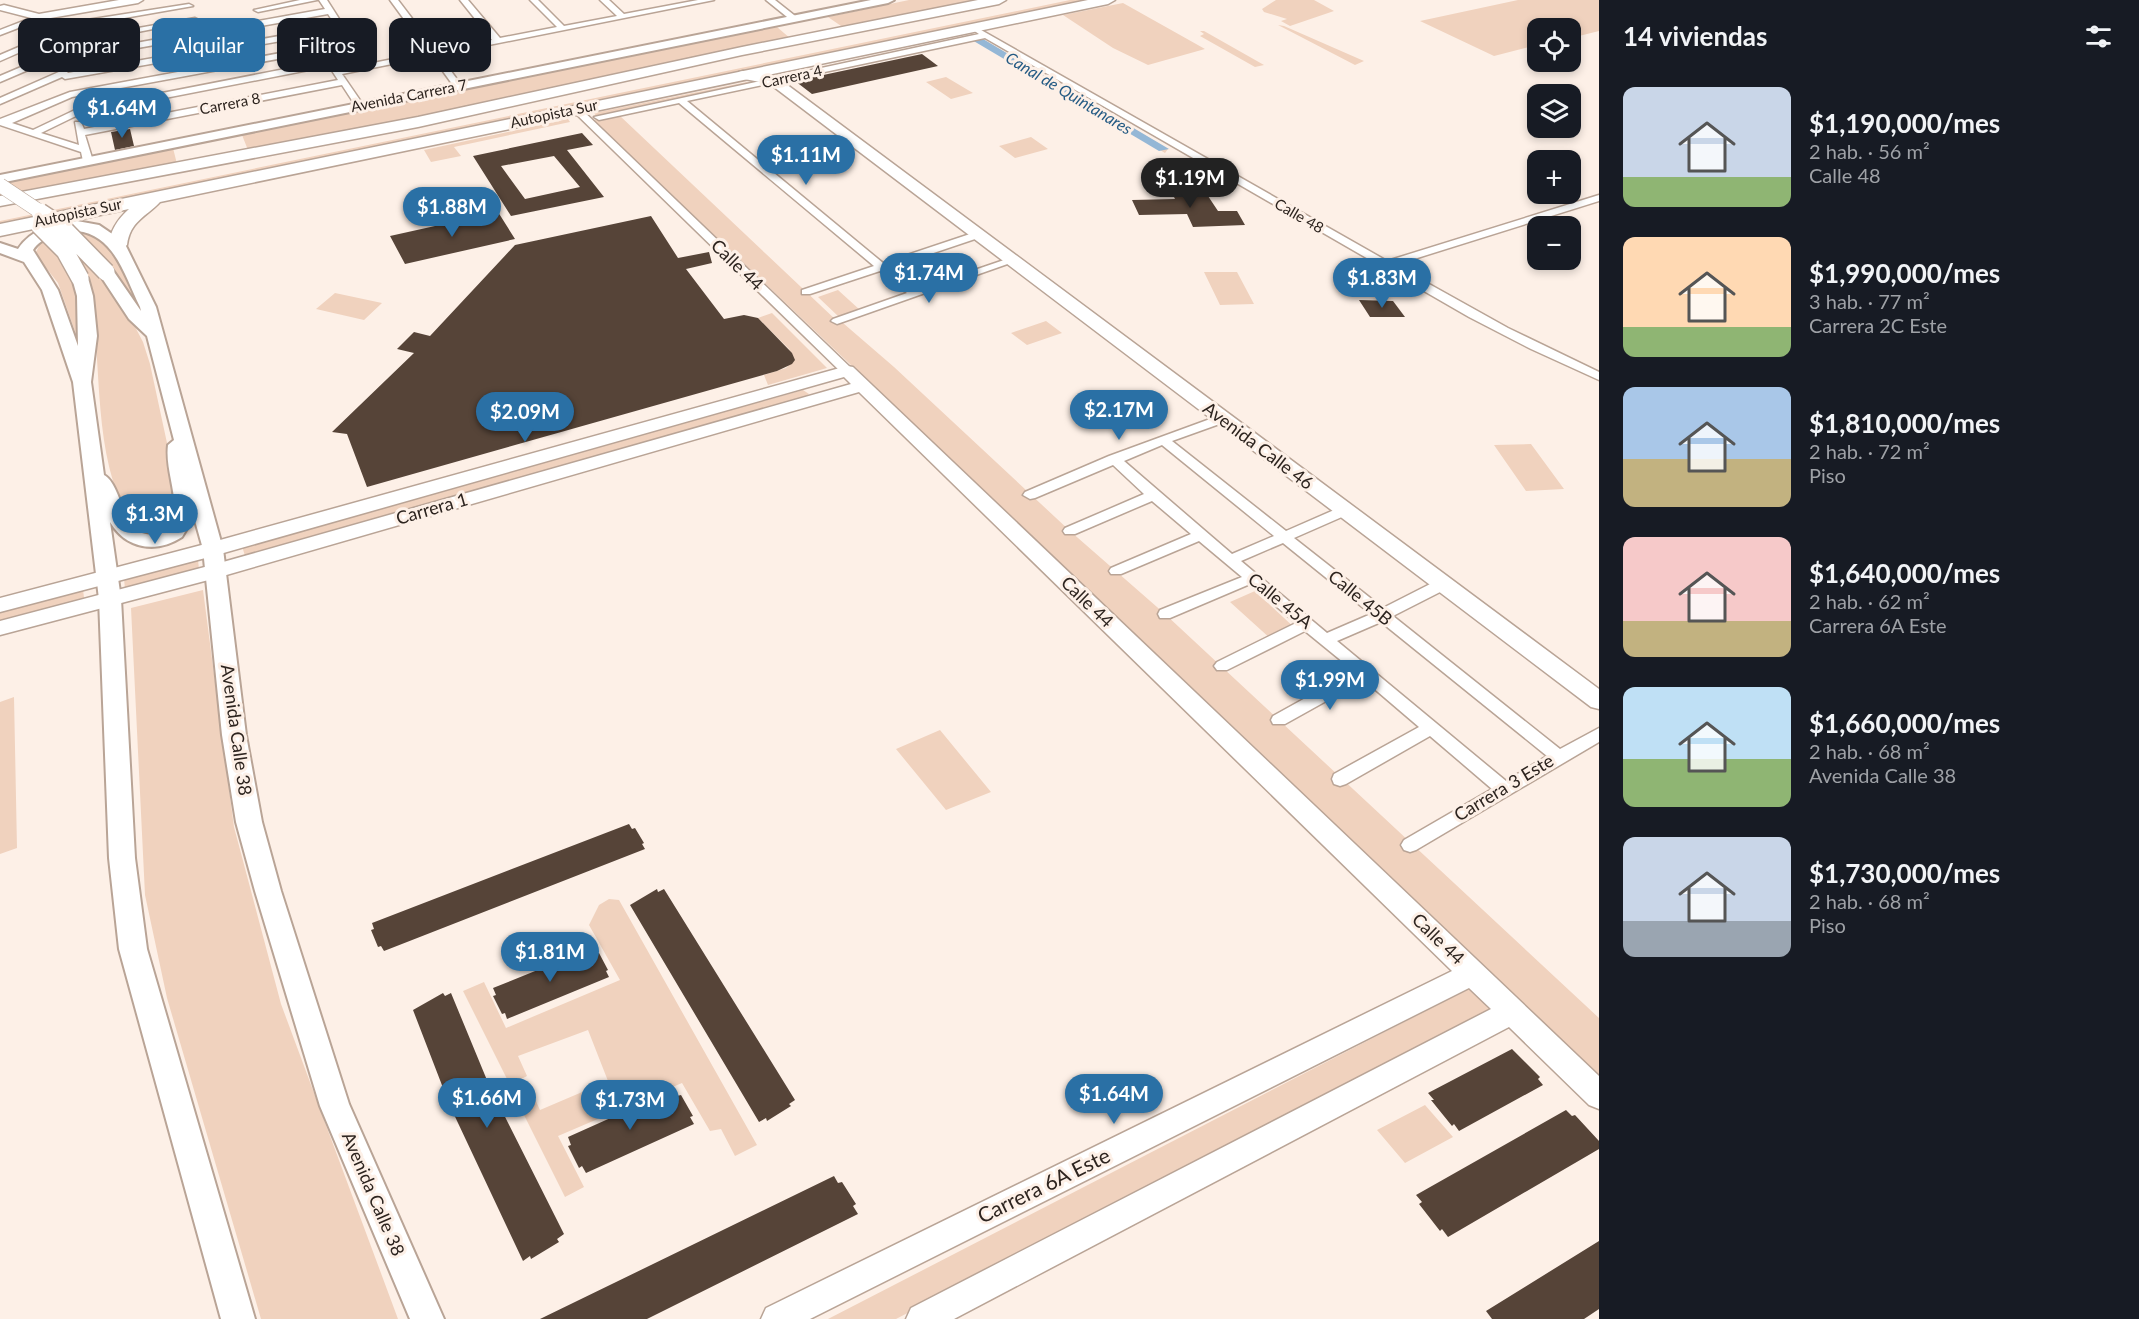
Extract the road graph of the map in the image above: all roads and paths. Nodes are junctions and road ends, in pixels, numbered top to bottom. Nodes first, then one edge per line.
1 (24, 0) edge
2 (80, 0) edge
3 (138, 0) edge
4 (252, 0) edge
5 (313, 0) edge
6 (323, 0) edge
7 (394, 0) edge
8 (464, 0) edge
9 (534, 0) edge
10 (604, 0) edge
11 (710, 0) edge
12 (770, 0) edge
13 (888, 0) edge
14 (999, 0) edge
15 (1108, 0) edge
16 (123, 1) edge
17 (683, 2) edge
18 (187, 3) edge
19 (2, 9) edge
20 (258, 10) junction
21 (330, 11) junction
22 (39, 17) junction
23 (623, 17) junction
24 (42, 18) edge
25 (118, 18) edge
26 (194, 18) edge
27 (334, 18) edge
28 (408, 18) edge
29 (795, 19) junction
30 (266, 22) joint
31 (562, 28) junction
32 (980, 32) junction
33 (0, 33) edge
34 (498, 41) junction
35 (491, 42) edge
36 (18, 49) edge
37 (0, 58) edge
38 (152, 60) edge
39 (797, 64) junction
40 (18, 71) edge
41 (63, 72) edge
42 (190, 72) edge
43 (219, 72) edge
44 (285, 72) edge
45 (337, 72) edge
46 (448, 72) edge
47 (64, 75) junction
48 (743, 75) junction
49 (0, 79) edge
50 (774, 81) junction
51 (344, 82) junction
52 (224, 84) junction
53 (458, 86) junction
54 (70, 94) junction
55 (681, 100) junction
56 (0, 101) edge
57 (233, 104) junction
58 (360, 106) junction
59 (576, 109) junction
60 (75, 113) junction
61 (598, 117) dead end
62 (2, 123) edge
63 (33, 133) junction
64 (80, 133) junction
65 (86, 156) junction
66 (0, 168) edge
67 (26, 174) junction
68 (0, 179) edge
69 (0, 185) edge
70 (164, 195) junction
71 (1599, 198) edge
72 (0, 200) edge
73 (0, 230) edge
74 (977, 235) junction
75 (118, 245) junction
76 (0, 248) edge
77 (28, 258) junction
78 (1011, 261) junction
79 (1385, 265) junction
80 (881, 267) junction
81 (806, 292) dead end
82 (913, 293) junction
83 (837, 321) dead end
84 (155, 335) junction
85 (1599, 376) edge
86 (855, 379) junction
87 (82, 382) junction
88 (801, 384) junction
89 (815, 400) junction
90 (177, 413) junction
91 (1221, 419) junction
92 (1163, 440) junction
93 (1114, 459) junction
94 (93, 464) junction
95 (1030, 495) dead end
96 (1153, 495) junction
97 (1346, 510) junction
98 (1070, 531) dead end
99 (1201, 535) junction
100 (1284, 535) junction
101 (215, 560) junction
102 (1231, 561) junction
103 (1116, 571) dead end
104 (1252, 578) junction
105 (1443, 584) junction
106 (109, 588) junction
107 (0, 606) edge
108 (1165, 614) dead end
109 (1381, 616) junction
110 (1308, 623) junction
111 (0, 628) edge
112 (1326, 639) junction
113 (1221, 666) dead end
114 (1365, 672) junction
115 (1599, 701) edge
116 (1278, 720) dead end
117 (1431, 728) junction
118 (1599, 734) edge
119 (1558, 756) junction
120 (1340, 779) dead end
121 (1503, 788) junction
122 (1410, 845) dead end
123 (1473, 973) junction
124 (1513, 1011) junction
125 (1599, 1095) edge
126 (238, 1319) edge
127 (427, 1319) edge
128 (777, 1319) edge
129 (922, 1319) edge

1 - 19 street
2 - 22 street
3 - 16 street
4 - 20 street
5 - 20 street
6 - 21 street
7 - 28 street
8 - 34 street
9 - 31 street
10 - 23 street
11 - 17 street
12 - 29 street
13 - 29 main road, Avenida Carrera 7
14 - 72 highway, Autopista Sur
15 - 32 highway, Autopista Sur
16 - 22 street
17 - 23 street
18 - 25 street
18 - 26 street
19 - 22 street
20 - 30 street
21 - 27 street
21 - 30 street
22 - 24 street
22 - 33 street
23 - 31 street
29 - 53 main road, Avenida Carrera 7
31 - 34 street
32 - 39 highway, Autopista Sur
32 - 50 street, Carrera 4
32 - 79 street, Calle 48
34 - 35 street
36 - 37 street
38 - 47 street
39 - 48 highway, Autopista Sur
39 - 50 street
40 - 49 street
41 - 47 street
42 - 54 street
43 - 52 street
44 - 52 street
45 - 51 street
46 - 53 street
47 - 54 street
47 - 56 street
48 - 50 street
48 - 59 highway, Autopista Sur
50 - 55 street, Carrera 4
50 - 74 street, Avenida Calle 46
51 - 57 street, Carrera 8
51 - 58 street
52 - 57 street
52 - 60 street
53 - 58 main road, Avenida Carrera 7
54 - 60 street
54 - 62 street
55 - 61 street, Carrera 4
55 - 80 street
57 - 64 street, Carrera 8
58 - 65 main road, Avenida Carrera 7
59 - 70 highway, Autopista Sur
59 - 86 street, Calle 44
60 - 63 street
60 - 64 street
62 - 63 street
63 - 65 street
64 - 65 street
65 - 67 main road, Avenida Carrera 7
66 - 67 main road
67 - 68 main road, Avenida Carrera 7
69 - 84 main road, Avenida Calle 38, bridge
70 - 73 highway, Autopista Sur
70 - 75 highway
71 - 79 street
72 - 87 main road, bridge
74 - 78 street, Avenida Calle 46
74 - 80 street
75 - 77 main road
75 - 84 main road
76 - 77 main road
77 - 87 main road
78 - 82 street
78 - 91 street, Avenida Calle 46
79 - 85 street, Calle 48
80 - 81 street
80 - 82 street
82 - 83 street
84 - 90 main road, Avenida Calle 38
86 - 88 street, Carrera 1
86 - 89 street, Carrera 1
86 - 123 street, Calle 44
87 - 94 main road
88 - 89 street
88 - 101 street, Carrera 1
89 - 101 street, Carrera 1
90 - 94 main road
90 - 101 main road, Avenida Calle 38
91 - 92 street
91 - 97 street, Avenida Calle 46
92 - 93 street
92 - 100 street, Calle 45B
93 - 95 street
93 - 96 street, Calle 45A
94 - 106 main road
96 - 98 street
96 - 99 street, Calle 45A
97 - 100 street
97 - 105 street, Avenida Calle 46
99 - 102 street, Calle 45A
99 - 103 street
100 - 102 street
100 - 109 street, Calle 45B
101 - 106 street, Carrera 1
101 - 127 main road, Avenida Calle 38
102 - 104 street, Calle 45A
104 - 108 street
104 - 110 street, Calle 45A
105 - 109 street
105 - 115 street, Avenida Calle 46
106 - 107 street, Carrera 1
106 - 111 street, Carrera 1
106 - 126 main road
109 - 112 street
109 - 119 street, Calle 45B
110 - 112 street, Calle 45A
110 - 113 street
112 - 114 street, Calle 45A
114 - 116 street
114 - 117 street, Calle 45A
117 - 120 street
117 - 121 street, Calle 45A
118 - 119 street, Carrera 3 Este
119 - 121 street, Carrera 3 Este
121 - 122 street, Carrera 3 Este
123 - 124 street, Calle 44
123 - 128 street, Carrera 6A Este
124 - 125 street, Calle 44
124 - 129 street

